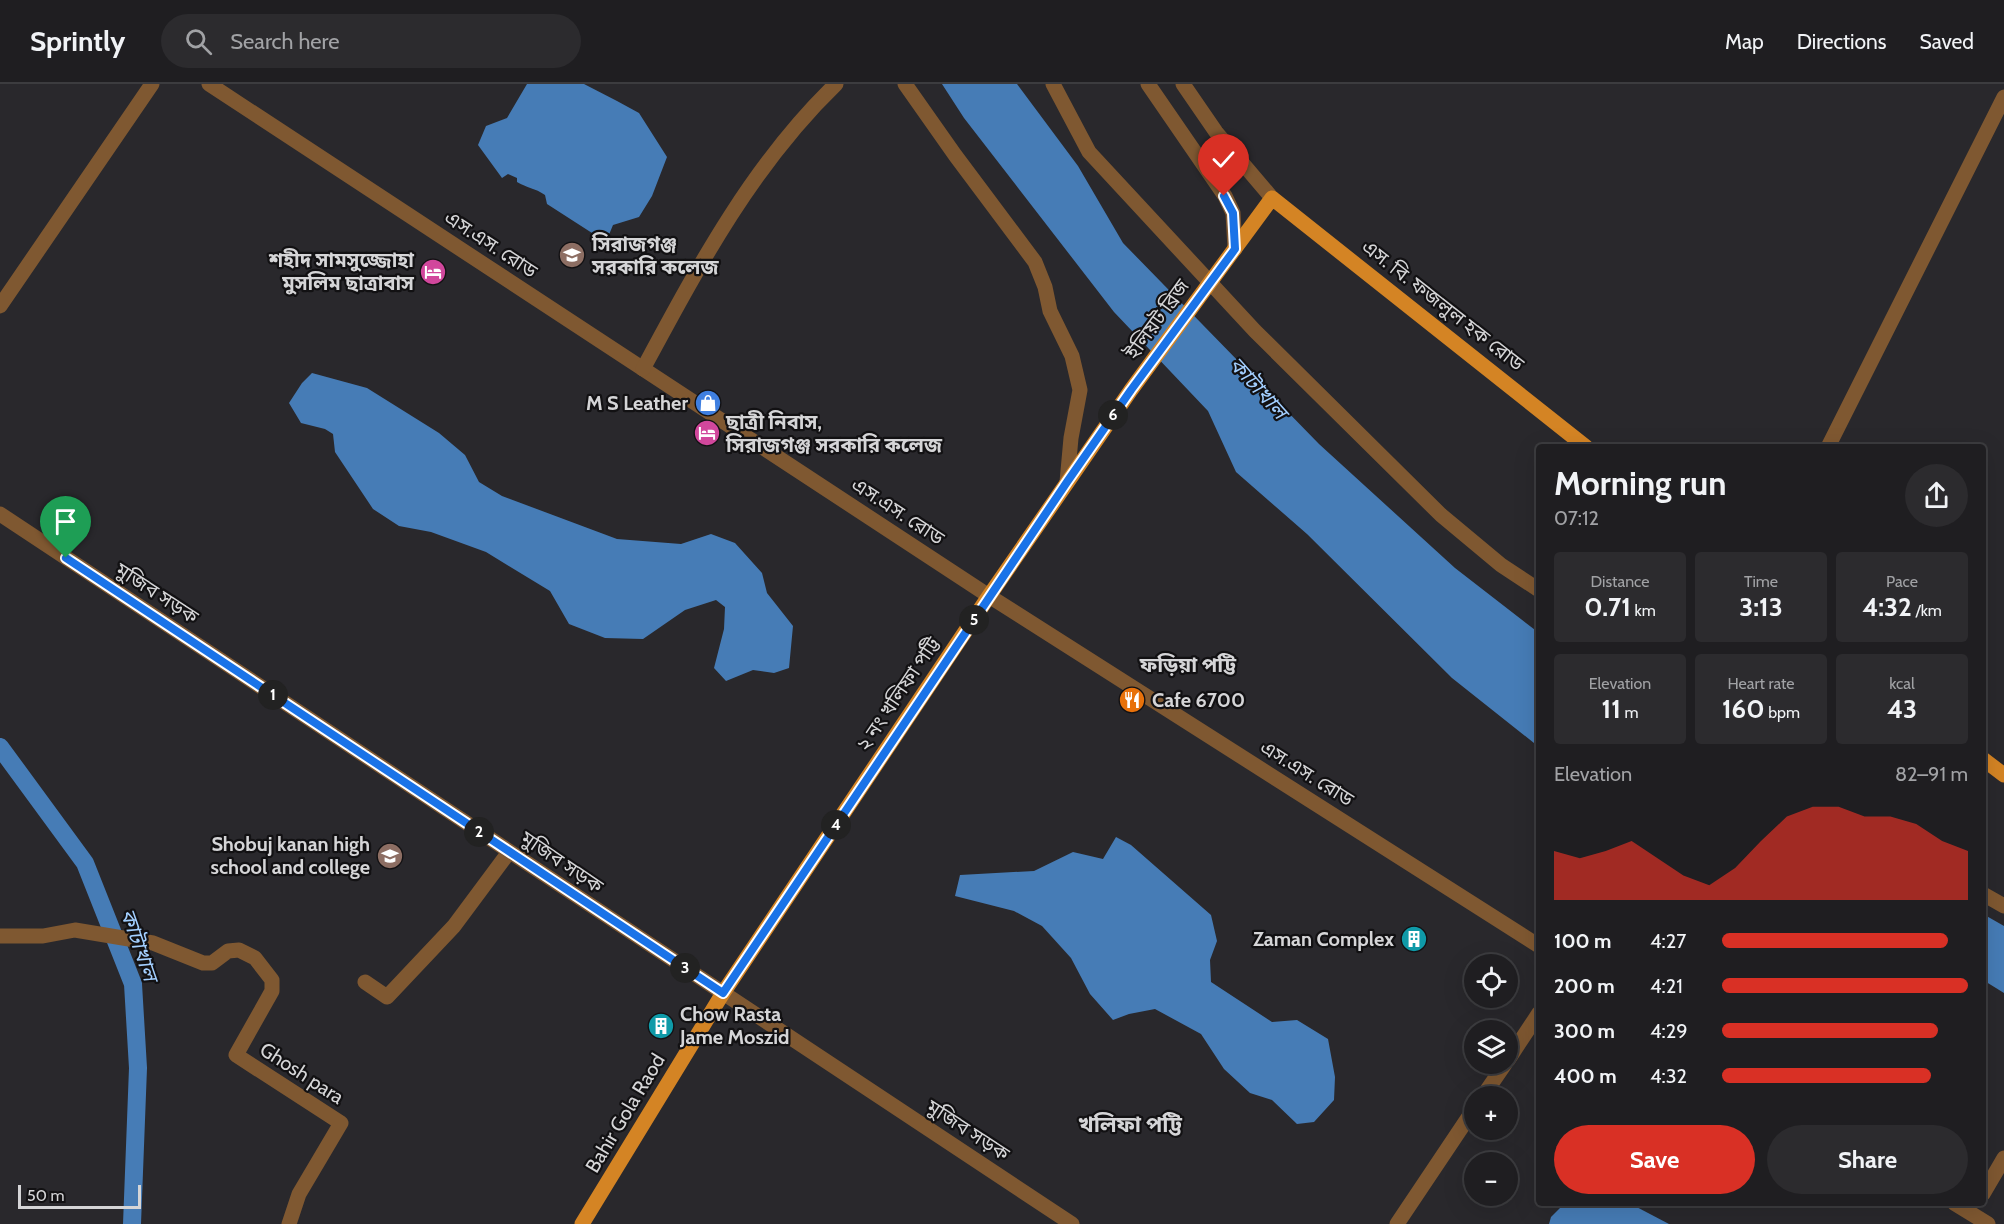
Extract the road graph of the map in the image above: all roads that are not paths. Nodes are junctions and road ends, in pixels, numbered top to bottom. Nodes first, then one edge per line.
1 (152, 84) edge
2 (209, 84) edge
3 (836, 84) edge
4 (905, 84) edge
5 (1053, 84) edge
6 (1148, 84) edge
7 (1183, 84) edge
8 (2004, 97) edge
9 (1272, 198) junction
10 (1235, 249) junction
11 (0, 306) edge
12 (643, 369) junction
13 (1131, 390) joint
14 (1582, 444) edge
15 (1830, 444) edge
16 (1067, 482) junction
17 (0, 514) edge
18 (1536, 588) edge
19 (989, 596) junction
20 (1986, 761) edge
21 (2004, 774) edge
22 (509, 852) junction
23 (1986, 896) edge
24 (2004, 906) edge
25 (0, 936) edge
26 (1536, 944) edge
27 (365, 982) dead end
28 (723, 993) junction
29 (1536, 1017) edge
30 (1518, 1044) edge
31 (1464, 1124) edge
32 (2004, 1158) edge
33 (1986, 1189) edge
34 (1959, 1206) edge
35 (1972, 1214) edge
36 (289, 1224) edge
37 (582, 1224) edge
38 (1072, 1224) edge
39 (1397, 1224) edge
40 (1987, 1224) edge

1 - 11 street
2 - 12 street, এস.এস. রোড
3 - 12 street
4 - 16 street
5 - 18 street
6 - 10 street
7 - 9 street
8 - 15 street
9 - 10 main road, ইলিয়ট ব্রিজ
9 - 14 main road, এস. বি. ফজলুল হক রোড
10 - 13 main road, ইলিয়ট ব্রিজ
12 - 19 street, এস.এস. রোড
13 - 16 main road, ২ নং খলিফা পট্টি
16 - 19 main road, ২ নং খলিফা পট্টি
17 - 22 street, মুজিব সড়ক
19 - 26 street, এস.এস. রোড
19 - 28 main road, ২ নং খলিফা পট্টি
20 - 21 main road
22 - 27 street
22 - 28 street, মুজিব সড়ক
23 - 24 street
25 - 36 street, Ghosh para
28 - 37 main road, Bahir Gola Raod
28 - 38 street, মুজিব সড়ক
29 - 30 street
31 - 39 street
32 - 33 street
34 - 35 street
35 - 40 street

